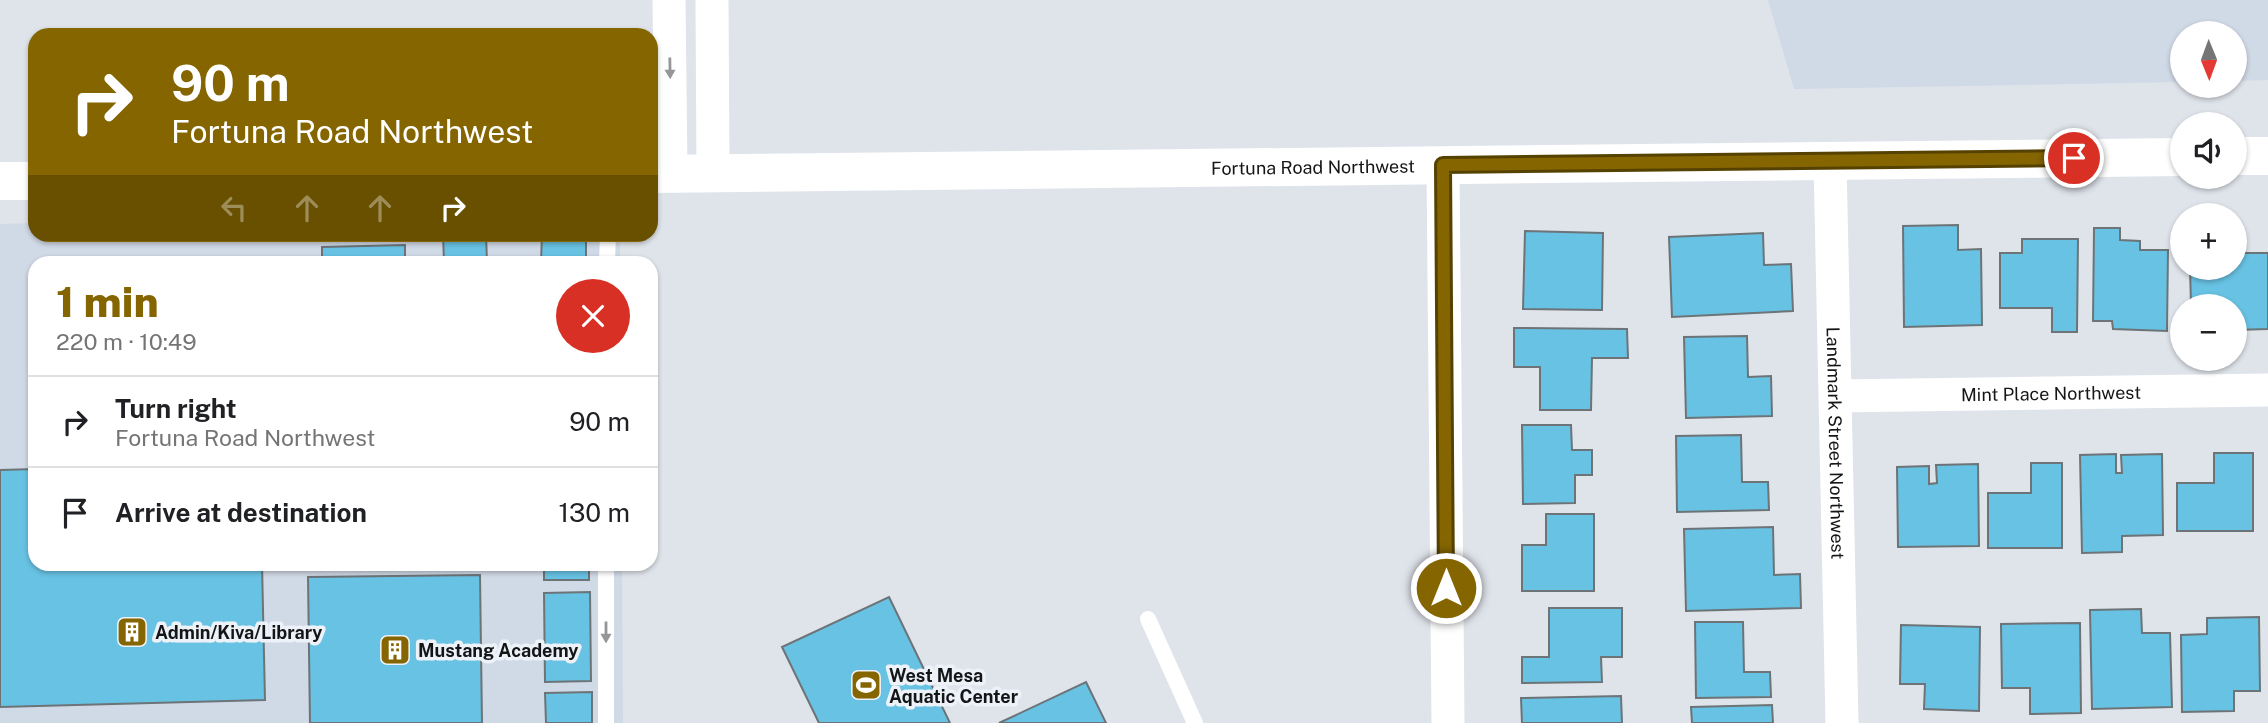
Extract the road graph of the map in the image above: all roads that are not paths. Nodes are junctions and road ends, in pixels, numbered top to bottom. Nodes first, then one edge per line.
1 (669, 0) edge
2 (712, 0) edge
3 (2247, 156) edge
4 (2268, 156) edge
5 (2170, 157) edge
6 (1830, 161) junction
7 (1443, 165) junction
8 (713, 173) junction
9 (661, 174) edge
10 (0, 181) edge
11 (28, 181) edge
12 (2268, 390) edge
13 (1836, 396) junction
14 (606, 571) edge
15 (1148, 619) dead end
16 (606, 723) edge
17 (1195, 723) edge
18 (1448, 723) edge
19 (1842, 723) edge

1 -> 9 street
2 - 8 street
3 - 4 street
5 - 6 street, Fortuna Road Northwest
6 - 7 street, Fortuna Road Northwest
6 - 13 street, Landmark Street Northwest
7 - 8 street, Fortuna Road Northwest
7 - 18 street
8 - 9 street, Fortuna Road Northwest
10 - 11 street
12 - 13 street, Mint Place Northwest
13 - 19 street, Landmark Street Northwest
14 -> 16 lane
15 - 17 lane

